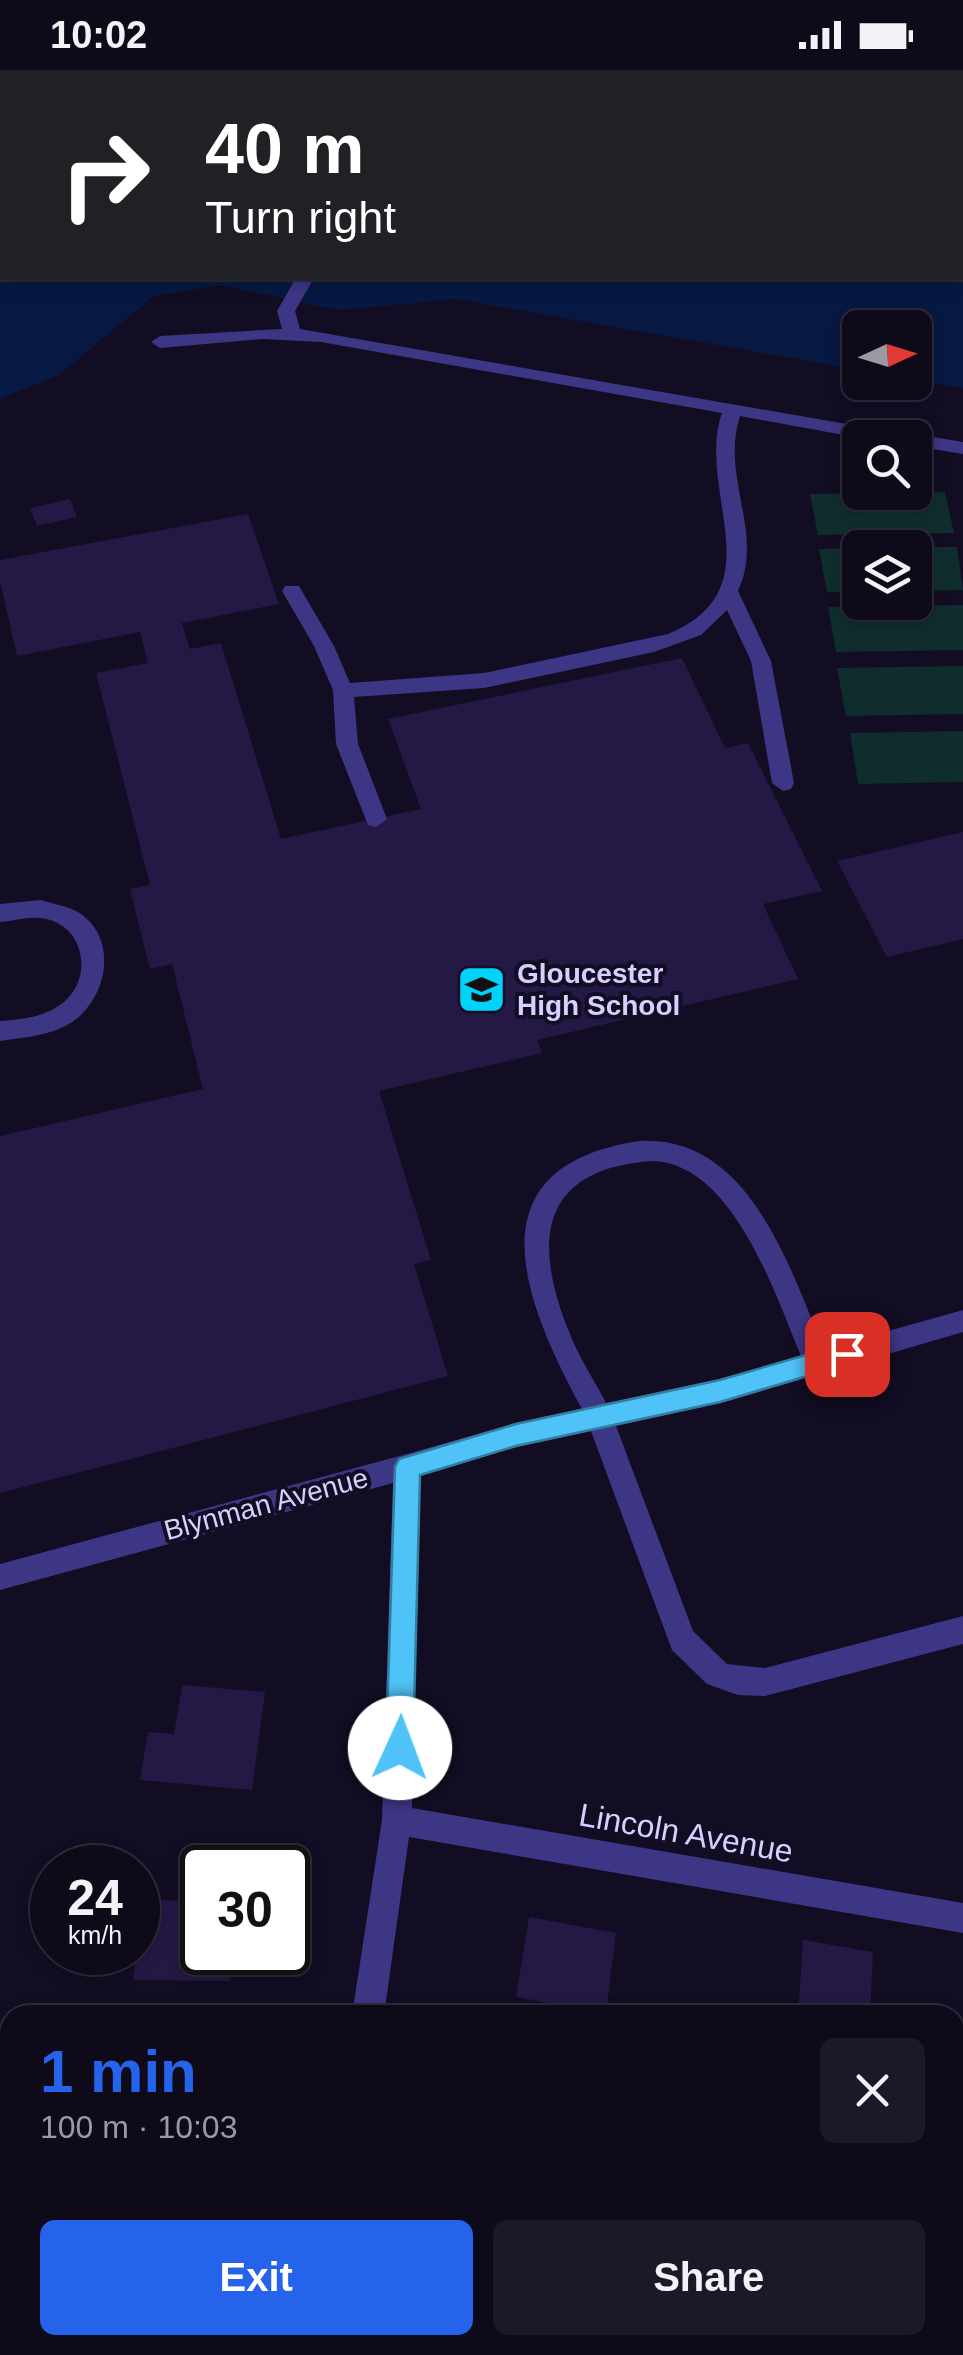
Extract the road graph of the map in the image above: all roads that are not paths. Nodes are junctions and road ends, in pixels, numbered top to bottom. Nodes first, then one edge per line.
1 (304, 280) edge
2 (293, 335) junction
3 (160, 342) dead end
4 (733, 409) junction
5 (842, 428) edge
6 (932, 443) edge
7 (963, 448) edge
8 (292, 591) dead end
9 (729, 593) junction
10 (344, 690) junction
11 (783, 782) dead end
12 (376, 818) dead end
13 (0, 913) edge
14 (0, 1031) edge
15 (963, 1321) edge
16 (817, 1362) junction
17 (600, 1416) junction
18 (408, 1467) junction
19 (0, 1576) edge
20 (963, 1630) edge
21 (397, 1820) junction
22 (963, 1918) edge
23 (369, 2005) edge

1 - 2 street
2 - 3 street
2 - 4 street
4 - 5 street
4 - 9 street
6 - 7 street
8 - 10 street
9 - 10 street
9 - 11 street
10 - 12 street
13 - 14 street
15 - 16 street
16 - 17 street
16 - 17 street
17 - 18 street
17 - 20 street
18 - 19 street, Blynman Avenue
18 - 21 street, Blynman Avenue
21 - 22 street, Lincoln Avenue
21 - 23 street, Blynman Avenue

